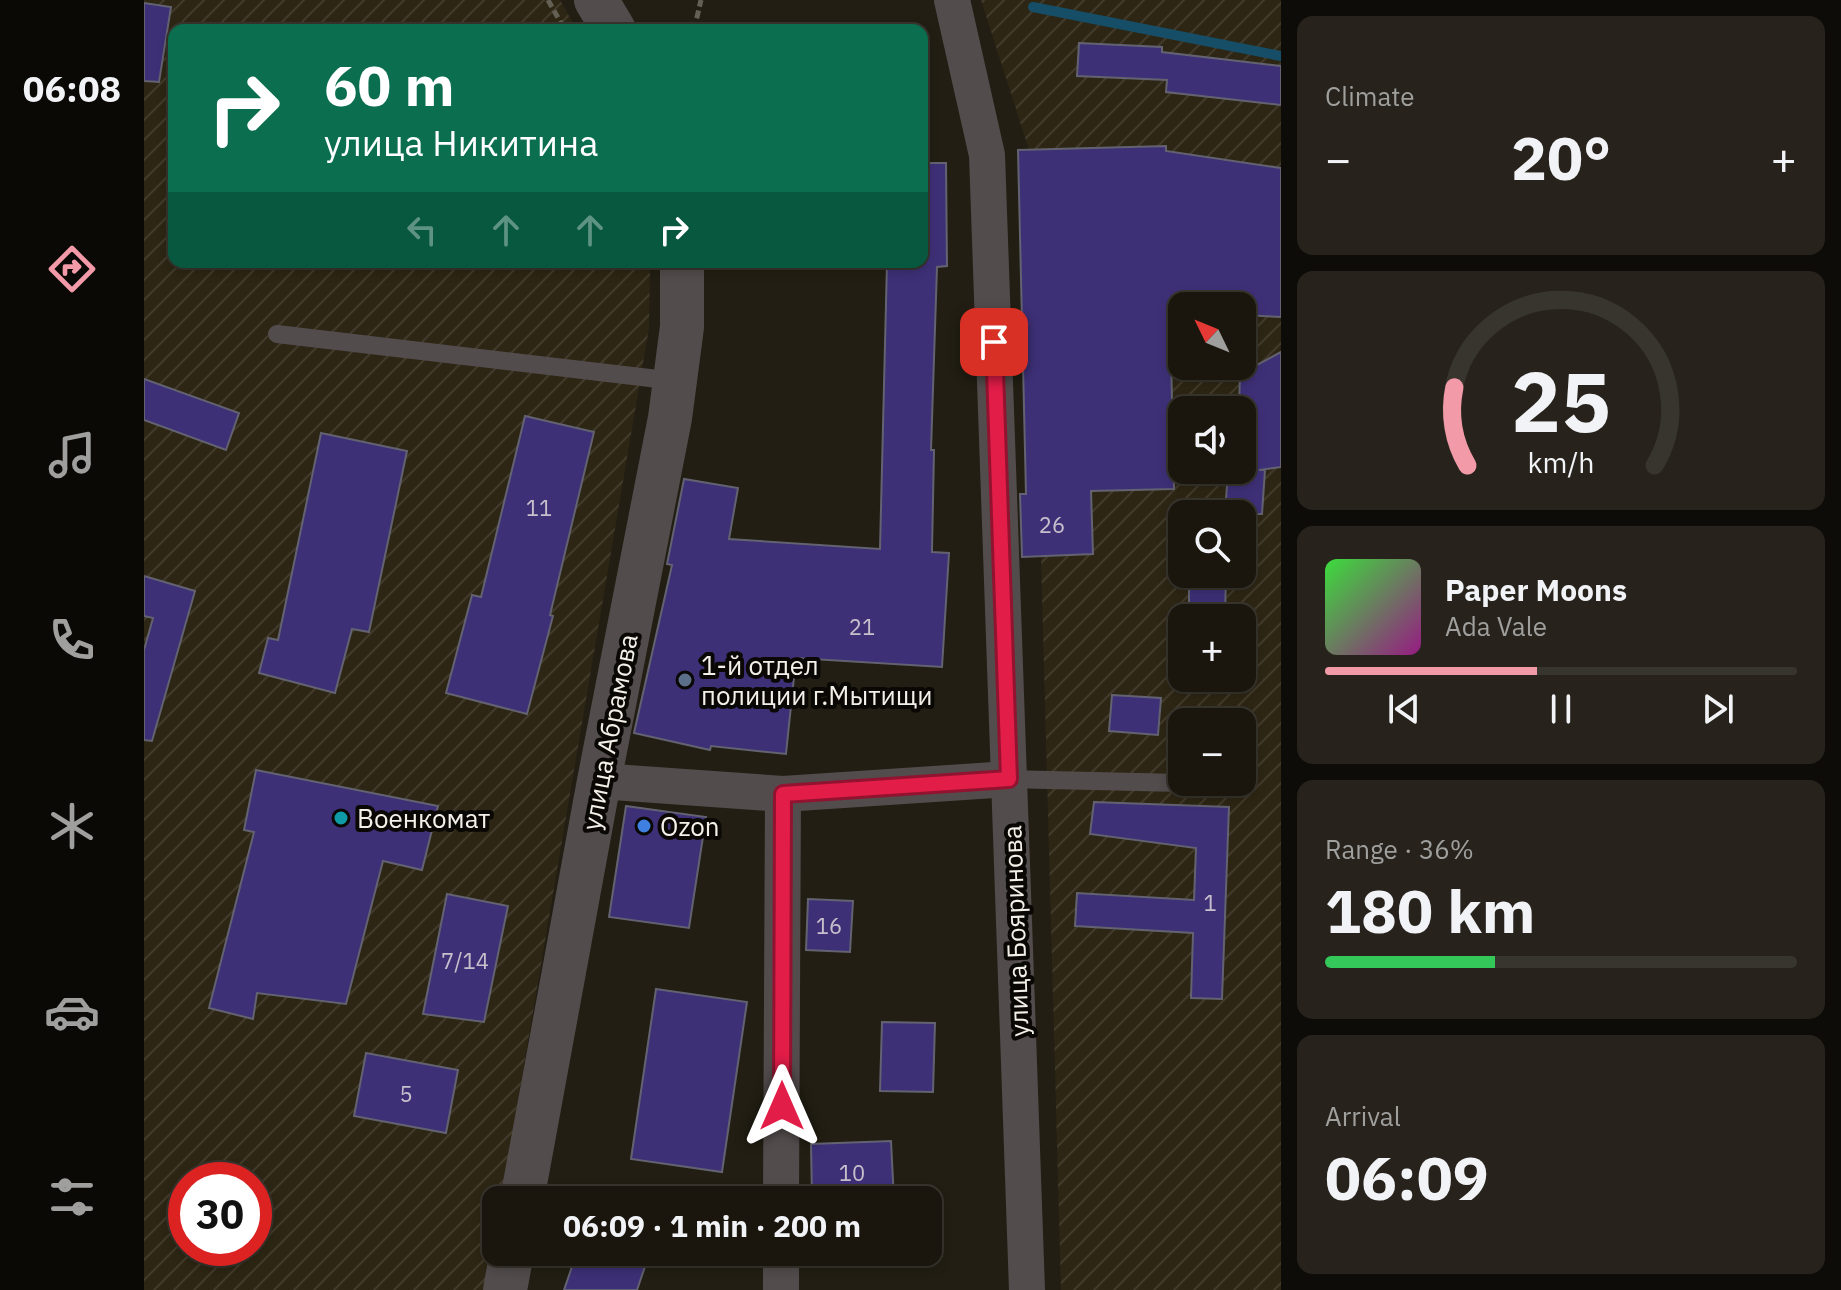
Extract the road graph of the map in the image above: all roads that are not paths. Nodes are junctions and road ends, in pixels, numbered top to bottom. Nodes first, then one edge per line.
1 (596, 0) edge
2 (952, 0) edge
3 (610, 24) edge
4 (682, 268) edge
5 (277, 334) dead end
6 (675, 381) junction
7 (1009, 779) junction
8 (599, 781) junction
9 (1168, 783) edge
10 (783, 794) junction
11 (525, 1186) edge
12 (781, 1186) edge
13 (509, 1266) edge
14 (781, 1266) edge
15 (505, 1290) edge
16 (781, 1290) edge
17 (1027, 1290) edge

1 - 3 street
2 - 7 street, улица Бояринова
4 - 6 street, улица Абрамова
5 - 6 lane
6 - 8 street, улица Абрамова
7 - 9 lane
7 - 10 street
7 - 17 street, улица Бояринова
8 - 10 street
8 - 11 street, улица Абрамова
10 - 12 street
13 - 15 street
14 - 16 street

